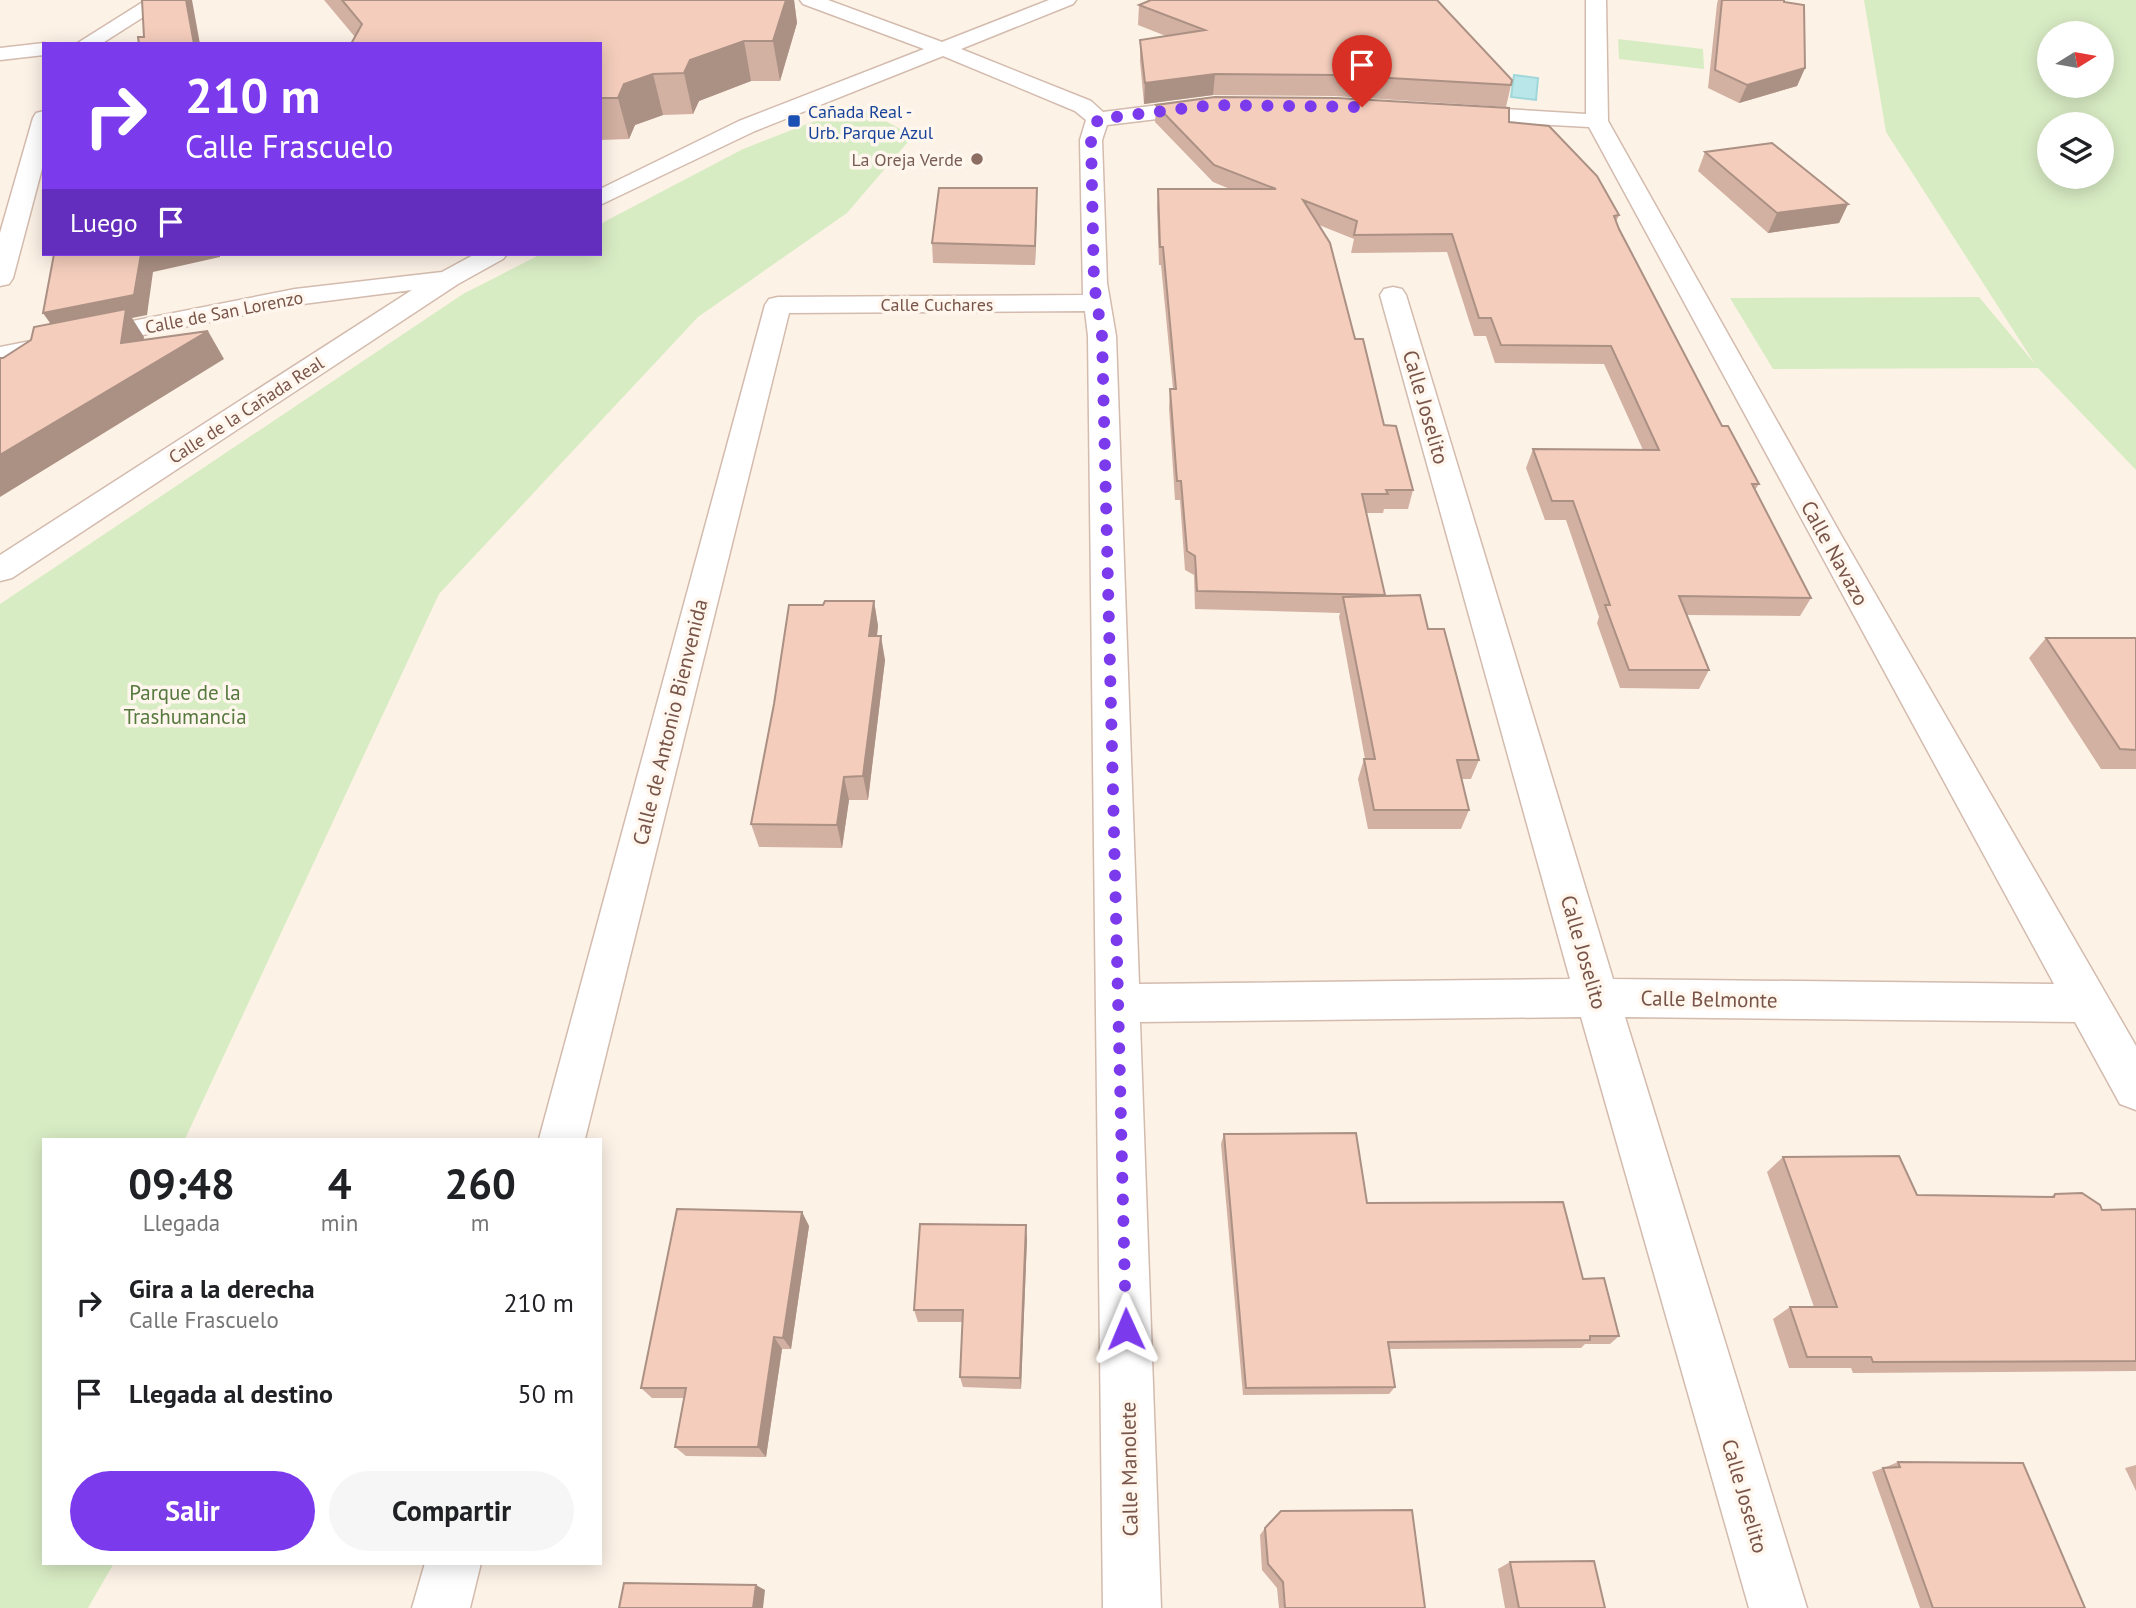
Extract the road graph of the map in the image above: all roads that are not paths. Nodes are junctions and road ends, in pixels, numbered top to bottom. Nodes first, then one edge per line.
1 (160, 0) edge
2 (810, 0) edge
3 (1066, 0) edge
4 (1596, 0) edge
5 (89, 42) edge
6 (42, 48) edge
7 (942, 48) junction
8 (0, 54) edge
9 (1226, 105) edge
10 (1432, 111) edge
11 (1098, 119) junction
12 (1597, 121) junction
13 (42, 125) edge
14 (602, 197) edge
15 (490, 256) edge
16 (0, 278) edge
17 (449, 278) junction
18 (1393, 295) dead end
19 (1096, 303) junction
20 (778, 304) joint
21 (0, 355) edge
22 (0, 570) edge
23 (1597, 998) junction
24 (1119, 1003) junction
25 (2089, 1003) junction
26 (2136, 1089) edge
27 (562, 1138) edge
28 (452, 1565) edge
29 (441, 1608) edge
30 (1132, 1608) edge
31 (1778, 1608) edge

1 - 5 street
2 - 7 street
3 - 7 street
4 - 12 street, Calle Navazo
6 - 8 street
7 - 11 street
7 - 14 street
9 - 11 street
10 - 12 street
11 - 19 street, Calle Manolete
12 - 25 street, Calle Navazo
13 - 16 street
15 - 17 street, Calle de la Cañada Real
17 - 21 street, Calle de San Lorenzo
17 - 22 street, Calle de la Cañada Real
18 - 23 street, Calle Joselito
19 - 20 street, Calle Cuchares
19 - 24 street, Calle Manolete
20 - 27 street, Calle de Antonio Bienvenida
23 - 24 street, Calle Belmonte
23 - 25 street, Calle Belmonte
23 - 31 street, Calle Joselito
24 - 30 street, Calle Manolete
25 - 26 street, Calle Navazo
28 - 29 street

